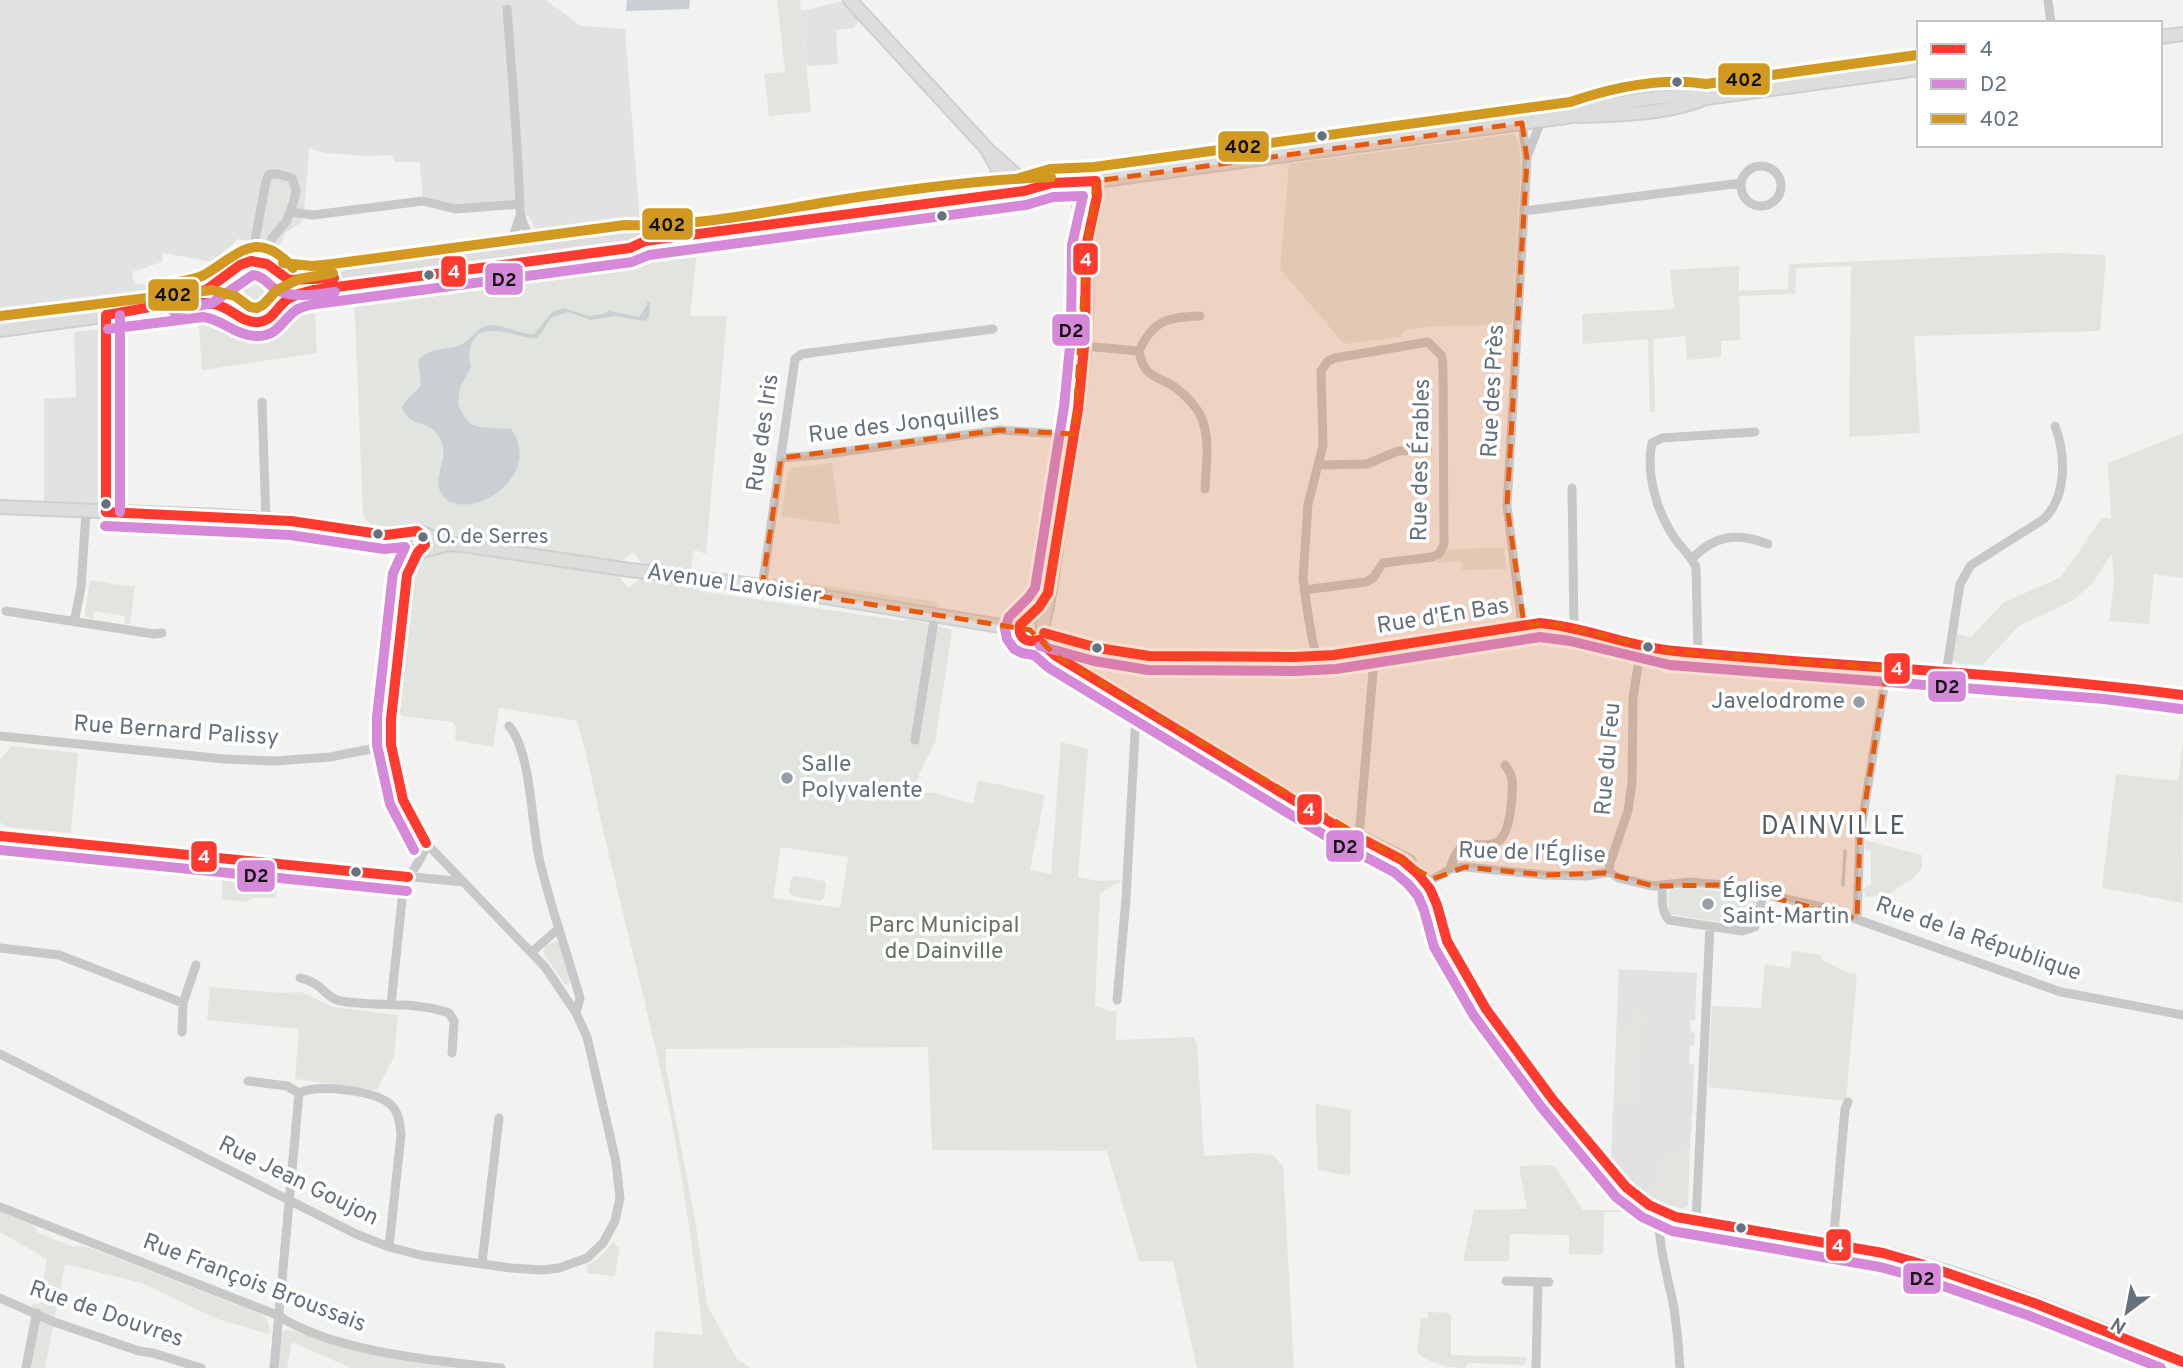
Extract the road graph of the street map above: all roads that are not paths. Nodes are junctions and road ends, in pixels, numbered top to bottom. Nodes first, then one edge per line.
1 (850, 0) edge
2 (2048, 0) edge
3 (508, 9) dead end
4 (2051, 21) edge
5 (2183, 34) edge
6 (2162, 37) edge
7 (1917, 69) edge
8 (1539, 121) junction
9 (1522, 123) junction
10 (988, 150) junction
11 (1527, 159) junction
12 (1096, 181) junction
13 (1741, 183) junction
14 (1074, 184) junction
15 (1024, 191) junction
16 (1002, 193) junction
17 (520, 204) junction
18 (1524, 211) junction
19 (291, 212) junction
20 (520, 216) junction
21 (645, 241) junction
22 (1086, 247) junction
23 (532, 251) junction
24 (501, 256) junction
25 (248, 262) junction
26 (271, 265) junction
27 (490, 266) junction
28 (230, 274) junction
29 (282, 277) junction
30 (284, 302) junction
31 (230, 309) junction
32 (1200, 316) dead end
33 (6, 320) edge
34 (993, 329) dead end
35 (0, 330) edge
36 (1084, 346) junction
37 (1139, 351) junction
38 (262, 402) dead end
39 (2055, 426) dead end
40 (1755, 432) dead end
41 (1074, 435) junction
42 (1428, 450) dead end
43 (781, 458) junction
44 (1319, 466) junction
45 (1573, 488) dead end
46 (1205, 489) dead end
47 (0, 507) edge
48 (86, 512) junction
49 (266, 521) junction
50 (415, 533) junction
51 (386, 535) junction
52 (448, 544) junction
53 (1768, 544) dead end
54 (405, 547) junction
55 (420, 551) junction
56 (1692, 559) junction
57 (407, 575) junction
58 (762, 587) junction
59 (1304, 590) junction
60 (1048, 593) junction
61 (6, 611) dead end
62 (935, 614) junction
63 (1030, 617) junction
64 (74, 622) junction
65 (1522, 624) junction
66 (1574, 628) junction
67 (1019, 629) junction
68 (1041, 632) junction
69 (162, 633) dead end
70 (1642, 647) junction
71 (1375, 648) junction
72 (1698, 654) junction
73 (1316, 656) junction
74 (1888, 668) junction
75 (1946, 674) junction
76 (2183, 695) edge
77 (1139, 707) junction
78 (509, 726) dead end
79 (0, 736) edge
80 (915, 740) dead end
81 (391, 745) junction
82 (1505, 765) dead end
83 (0, 836) edge
84 (1359, 838) junction
85 (426, 843) junction
86 (1450, 869) junction
87 (1609, 872) junction
88 (408, 877) junction
89 (1430, 881) junction
90 (464, 882) junction
91 (1662, 886) junction
92 (1764, 892) junction
93 (1857, 919) junction
94 (1710, 926) junction
95 (559, 928) junction
96 (0, 948) edge
97 (532, 953) junction
98 (196, 965) dead end
99 (300, 978) dead end
100 (1117, 1000) dead end
101 (183, 1003) junction
102 (391, 1004) junction
103 (576, 1013) junction
104 (2183, 1015) edge
105 (182, 1032) dead end
106 (452, 1053) dead end
107 (0, 1054) edge
108 (248, 1081) dead end
109 (301, 1092) junction
110 (1848, 1102) dead end
111 (499, 1118) dead end
112 (289, 1199) junction
113 (0, 1208) edge
114 (1661, 1212) junction
115 (1696, 1221) junction
116 (1833, 1244) junction
117 (389, 1247) junction
118 (482, 1263) junction
119 (1506, 1281) dead end
120 (1549, 1282) dead end
121 (1538, 1283) junction
122 (0, 1298) edge
123 (37, 1313) junction
124 (277, 1315) junction
125 (2183, 1362) edge
126 (26, 1368) edge
127 (201, 1368) edge
128 (274, 1368) edge
129 (501, 1368) edge
130 (1536, 1368) edge
131 (1680, 1368) edge

1 - 10 main road
2 - 4 street
3 - 17 street
5 - 6 main road
7 - 8 main road
8 - 9 main road
8 - 11 street, Rue des Près
9 - 11 street, Rue des Près
9 - 12 main road
10 - 15 main road
10 - 16 main road
11 - 18 street, Rue des Près
12 - 14 main road
12 - 22 main road
13 - 13 street
13 - 18 street
14 - 15 main road
14 - 22 main road
15 - 16 main road
16 - 21 main road
17 - 19 street
17 - 20 street
18 - 65 street, Rue des Près
19 - 25 street
19 - 26 street
20 - 23 street
20 - 24 street
21 - 23 main road
21 - 27 main road
22 - 36 main road
23 - 24 main road
23 - 27 street
24 - 29 main road
25 - 26 main road
25 - 28 main road
26 - 29 main road
27 - 30 main road
28 - 31 main road
28 - 33 main road
29 - 30 main road
30 - 31 main road
31 - 35 main road
32 - 37 street
34 - 43 street, Rue des Iris
36 - 37 street
36 - 41 main road
37 - 46 street
38 - 49 street
39 - 75 street
40 - 56 street
41 - 43 street, Rue des Jonquilles
41 - 60 main road
42 - 44 street
43 - 58 street, Rue des Iris
44 - 59 street
44 - 59 street, Rue des Érables
45 - 66 street
47 - 48 main road, Avenue Lavoisier
48 - 49 main road, Avenue Lavoisier
48 - 64 street
49 - 51 main road, Avenue Lavoisier
50 - 51 main road, Avenue Lavoisier
50 - 52 main road, Avenue Lavoisier
50 - 54 main road
50 - 55 main road
51 - 54 main road, Avenue Lavoisier
52 - 55 main road, Avenue Lavoisier
52 - 58 main road, Avenue Lavoisier
53 - 56 street
54 - 55 main road
54 - 57 street
55 - 57 street
56 - 72 street
57 - 81 street
58 - 62 main road, Avenue Lavoisier
59 - 73 street
60 - 63 main road
60 - 68 main road
61 - 64 street
62 - 67 main road, Avenue Lavoisier
62 - 80 street
63 - 67 main road
63 - 68 main road
64 - 69 street
65 - 66 street, Rue d'En Bas
65 - 71 street, Rue d'En Bas
66 - 70 street, Rue d'En Bas
67 - 68 main road
68 - 73 street, Rue d'En Bas
68 - 77 main road
70 - 72 street, Rue d'En Bas
70 - 87 street, Rue du Feu
71 - 73 street, Rue d'En Bas
71 - 84 street
72 - 74 street, Rue d'En Bas
74 - 75 street, Rue d'En Bas
74 - 93 street
75 - 76 street, Rue d'En Bas
77 - 84 main road
77 - 100 street
78 - 95 street
79 - 81 street, Rue Bernard Palissy
81 - 85 street
82 - 86 street
83 - 88 street
84 - 89 main road
85 - 88 street
85 - 90 street
86 - 87 street, Rue de l'Église
86 - 89 street, Rue de l'Église
87 - 91 street, Rue de l'Église
88 - 90 street
88 - 102 street
89 - 114 main road
90 - 97 street
91 - 92 street, Rue de l'Église
91 - 94 street
92 - 93 street, Rue de la République
92 - 94 street
93 - 104 street, Rue de la République
94 - 115 street
95 - 97 street
95 - 103 street
96 - 101 street
97 - 103 street
98 - 101 street
99 - 102 street
101 - 105 street
102 - 106 street
103 - 118 street, Rue Jean Goujon
107 - 112 street, Rue Jean Goujon
108 - 109 street
109 - 112 street
109 - 117 street
110 - 116 street
111 - 118 street
112 - 117 street, Rue Jean Goujon
112 - 124 street
113 - 124 street, Rue François Broussais
114 - 115 main road
114 - 131 street
115 - 116 main road
116 - 125 main road
117 - 118 street, Rue Jean Goujon
119 - 121 street
120 - 121 street
121 - 130 street
122 - 123 street, Rue de Douvres
123 - 126 street
123 - 127 street, Rue de Douvres
124 - 128 street
124 - 129 street, Rue François Broussais

